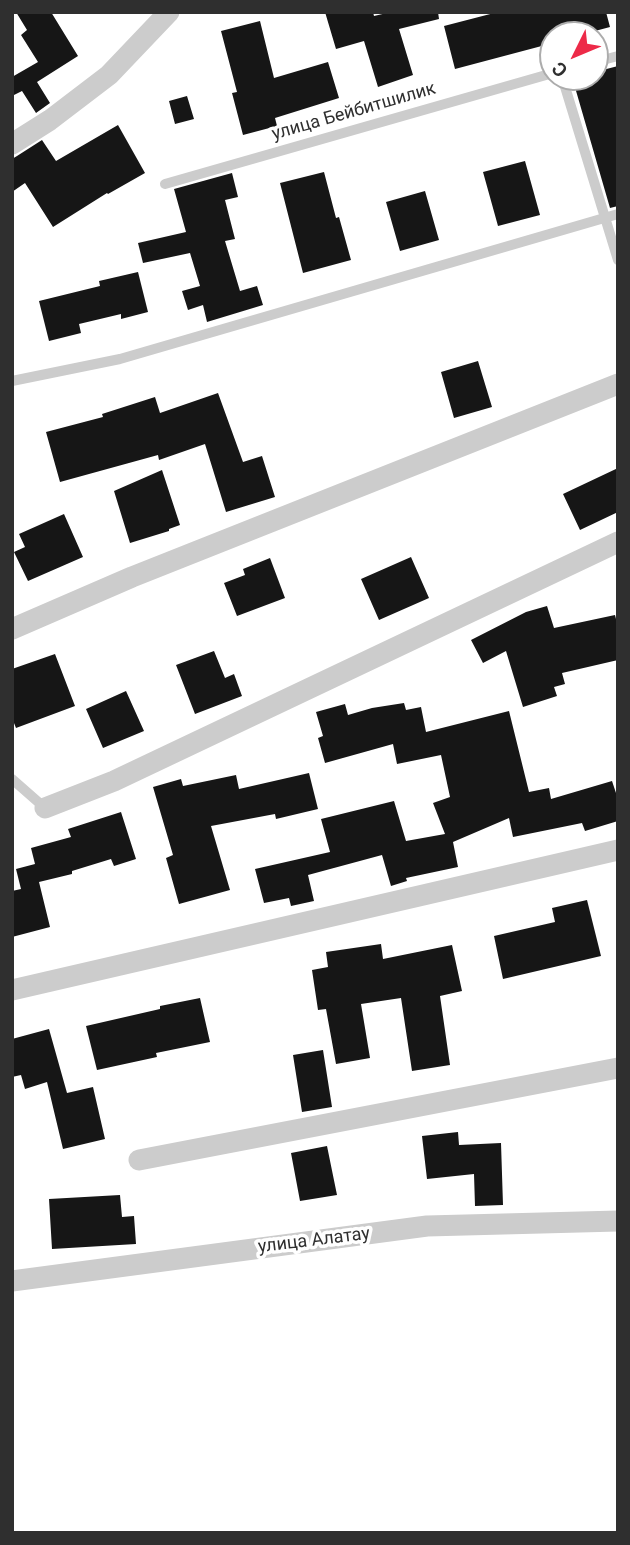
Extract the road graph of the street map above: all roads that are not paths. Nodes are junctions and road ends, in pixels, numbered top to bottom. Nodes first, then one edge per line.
1 (169, 12) edge
2 (539, 78) edge
3 (566, 91) edge
4 (12, 144) edge
5 (165, 184) dead end
6 (618, 214) edge
7 (604, 218) junction
8 (618, 260) edge
9 (12, 381) edge
10 (618, 384) edge
11 (618, 542) edge
12 (12, 629) edge
13 (12, 779) edge
14 (45, 808) joint
15 (618, 850) edge
16 (12, 990) edge
17 (618, 1069) edge
18 (139, 1160) dead end
19 (618, 1221) edge
20 (12, 1281) edge

1 - 4 street
2 - 5 lane, улица Бейбитшилик
3 - 7 lane
6 - 7 lane
7 - 8 lane
7 - 9 lane
10 - 12 street
11 - 14 street
13 - 14 lane
15 - 16 street
17 - 18 street
19 - 20 street, улица Алатау

